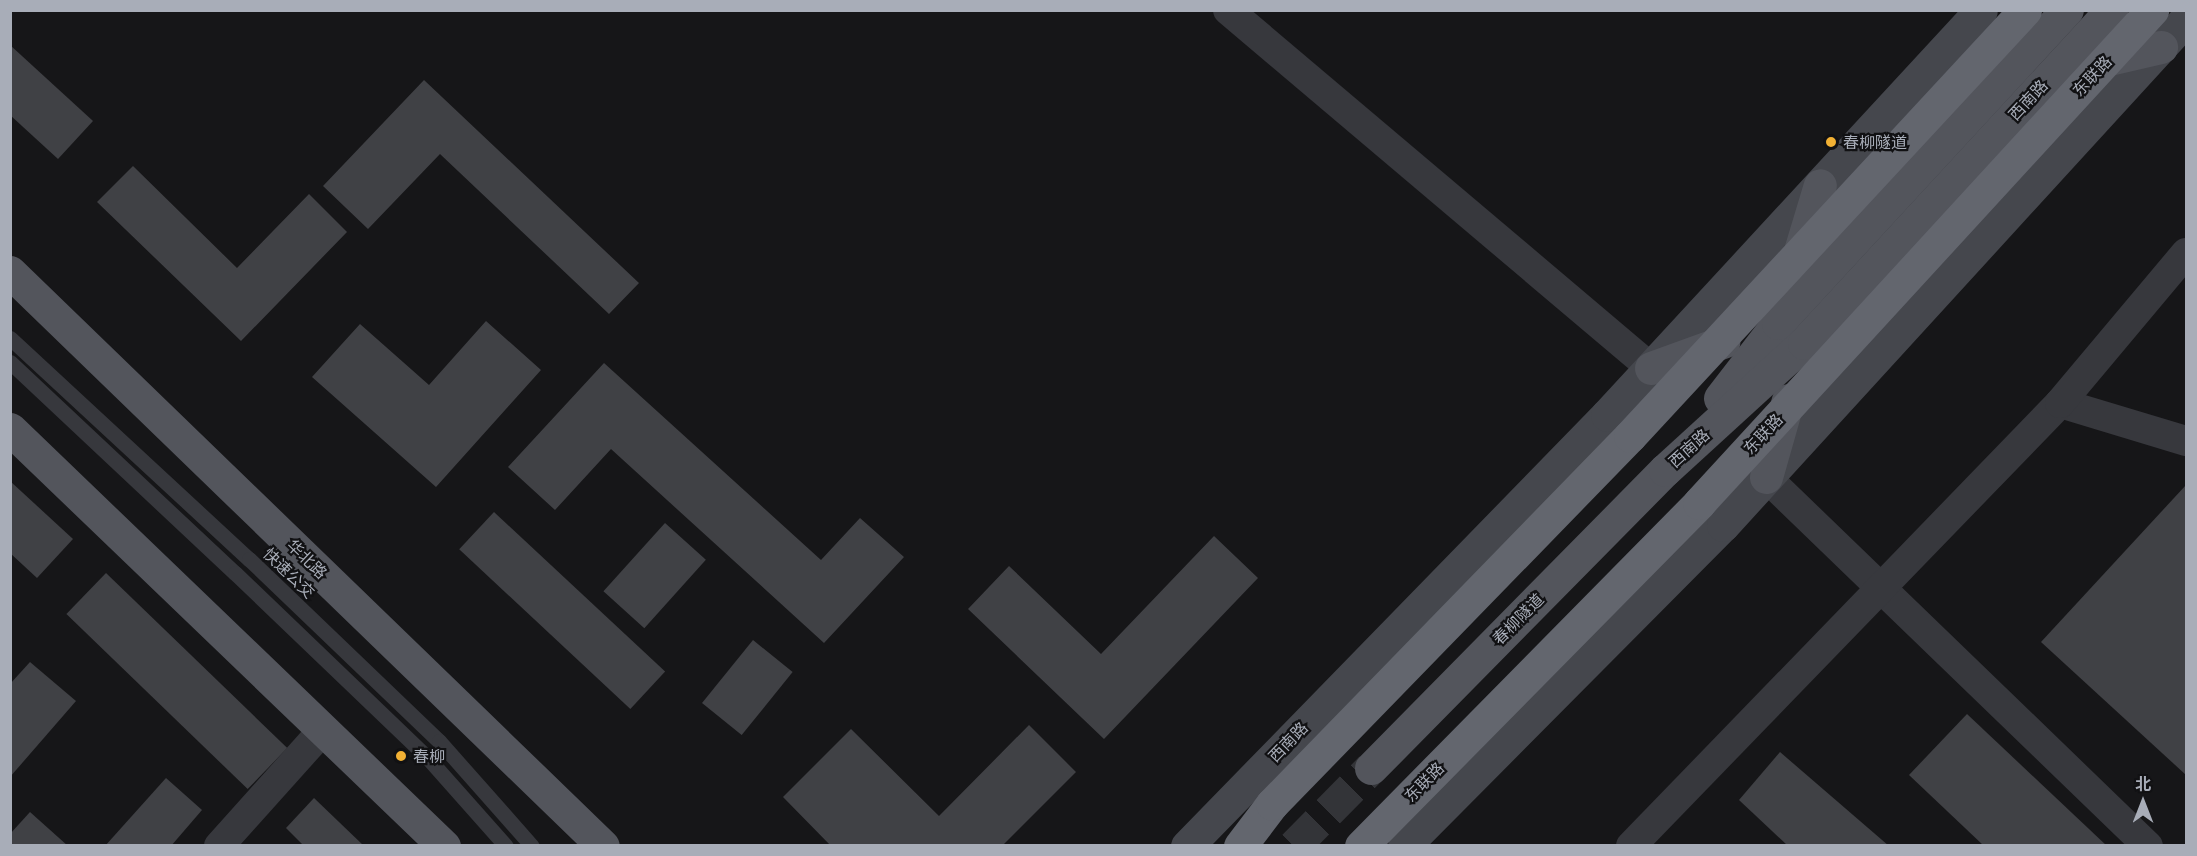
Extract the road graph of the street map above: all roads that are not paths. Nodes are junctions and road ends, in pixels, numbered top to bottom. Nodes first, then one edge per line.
1 (1228, 10) edge
2 (1981, 10) edge
3 (2025, 10) edge
4 (2067, 10) edge
5 (2111, 10) edge
6 (2152, 10) edge
7 (2176, 30) edge
8 (2055, 71) junction
9 (1820, 185) junction
10 (2187, 253) edge
11 (10, 272) edge
12 (1779, 323) junction
13 (10, 338) edge
14 (1803, 343) junction
15 (10, 362) edge
16 (1651, 368) junction
17 (2060, 403) junction
18 (10, 429) edge
19 (2187, 441) edge
20 (1665, 470) junction
21 (1766, 477) junction
22 (1881, 588) junction
23 (323, 730) junction
24 (1371, 768) tunnel mouth
25 (219, 846) edge
26 (444, 846) edge
27 (506, 846) edge
28 (532, 846) edge
29 (603, 846) edge
30 (1187, 846) edge
31 (1240, 846) edge
32 (1361, 846) edge
33 (1404, 846) edge
34 (1631, 846) edge
35 (2148, 846) edge

1 - 16 street
2 - 9 main road, 西南路
3 - 31 highway, bridge
4 - 12 main road, 西南路
5 - 8 main road, 西南路
6 - 32 highway, 东联路, bridge
7 - 8 main road
7 - 21 main road
8 - 14 main road, 西南路
9 - 12 main road
9 - 16 main road, 西南路
10 - 17 street
11 - 29 main road, 华北路
12 - 16 main road
12 - 20 main road, 西南路
13 - 28 lane, 快速公交
14 - 20 main road, 西南路
14 - 21 main road
15 - 27 lane
16 - 30 main road, 西南路
17 - 19 street
17 - 22 street
18 - 23 main road
20 - 24 main road, 春柳隧道
21 - 22 street
21 - 33 main road
22 - 34 street
22 - 35 street
23 - 25 street
23 - 26 main road

